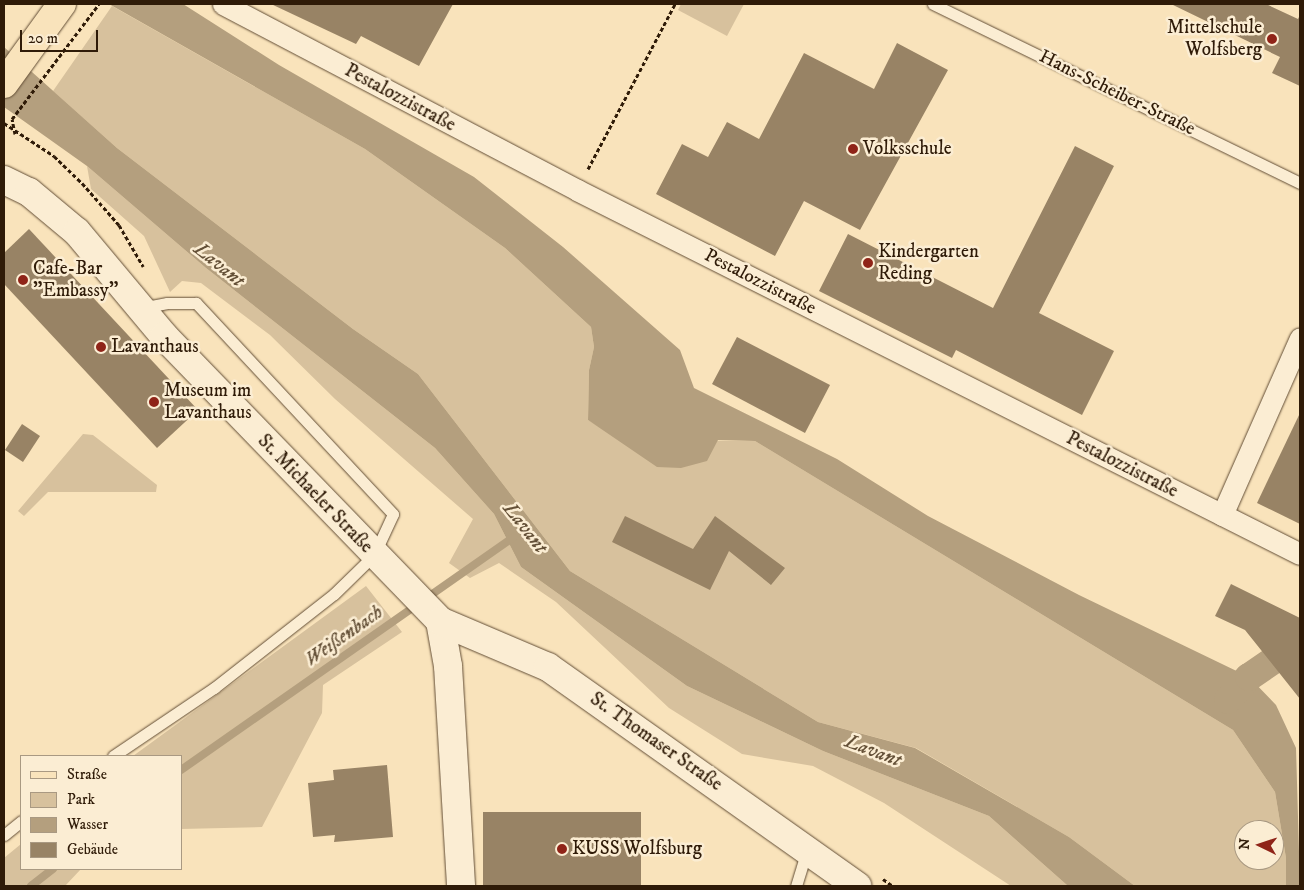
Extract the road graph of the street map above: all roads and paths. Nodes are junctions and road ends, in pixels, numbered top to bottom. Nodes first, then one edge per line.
1 (62, 4) edge
2 (99, 4) edge
3 (223, 4) edge
4 (675, 4) edge
5 (933, 4) edge
6 (4, 84) edge
7 (4, 123) edge
8 (15, 134) dead end
9 (4, 180) edge
10 (1300, 183) edge
11 (577, 190) junction
12 (154, 306) junction
13 (1300, 338) edge
14 (1222, 515) junction
15 (1300, 554) edge
16 (374, 555) junction
17 (440, 621) junction
18 (115, 755) edge
19 (20, 822) edge
20 (4, 835) edge
21 (807, 850) junction
22 (461, 886) edge
23 (796, 886) edge
24 (857, 886) edge

1 - 6 main road
2 - 8 path, bridge
3 - 11 street, Pestalozzistraße
4 - 11 path
5 - 10 lane, Hans-Scheiber-Straße
7 - 12 path
9 - 12 main road, St. Michaeler Straße
11 - 14 street, Pestalozzistraße
12 - 16 main road, St. Michaeler Straße
12 - 16 lane
13 - 14 street
14 - 15 street, Pestalozzistraße
16 - 17 main road, St. Michaeler Straße
16 - 18 lane
17 - 21 main road, St. Thomaser Straße
17 - 22 main road
19 - 20 lane
21 - 23 lane
21 - 24 main road, St. Thomaser Straße

